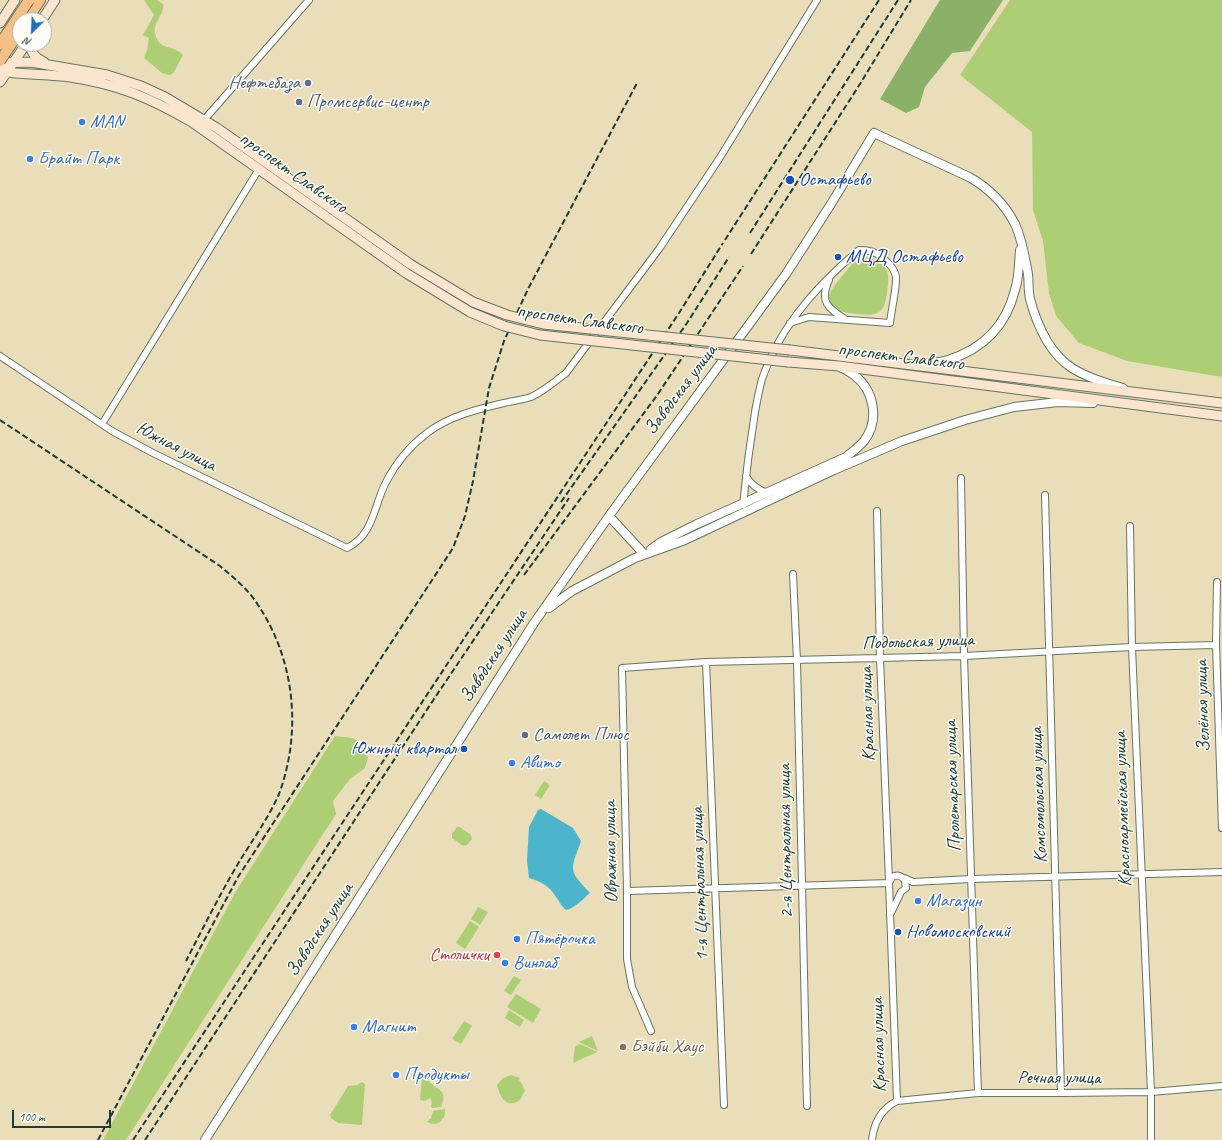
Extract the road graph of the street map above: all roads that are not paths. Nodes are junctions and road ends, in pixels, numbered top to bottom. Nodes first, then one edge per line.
1 (15, 0) edge
2 (29, 0) edge
3 (40, 0) edge
4 (55, 0) edge
5 (309, 0) edge
6 (817, 0) edge
7 (8, 11) junction
8 (32, 12) edge
9 (47, 12) edge
10 (0, 23) edge
11 (12, 33) edge
12 (12, 43) edge
13 (0, 44) edge
14 (21, 52) edge
15 (31, 52) edge
16 (0, 62) edge
17 (14, 62) junction
18 (50, 66) junction
19 (3, 72) edge
20 (0, 82) edge
21 (204, 120) junction
22 (259, 170) junction
23 (1021, 244) junction
24 (830, 277) junction
25 (846, 320) junction
26 (790, 323) junction
27 (0, 356) edge
28 (914, 365) junction
29 (839, 366) junction
30 (1134, 391) junction
31 (1222, 403) edge
32 (1131, 404) junction
33 (1222, 416) edge
34 (102, 424) junction
35 (746, 476) junction
36 (961, 478) dead end
37 (768, 493) junction
38 (1045, 495) dead end
39 (743, 504) junction
40 (877, 511) dead end
41 (742, 514) junction
42 (609, 516) junction
43 (1130, 526) dead end
44 (644, 554) junction
45 (793, 574) dead end
46 (1217, 582) dead end
47 (534, 623) junction
48 (1216, 645) junction
49 (1132, 647) junction
50 (1050, 652) junction
51 (964, 656) junction
52 (880, 658) junction
53 (797, 661) junction
54 (706, 662) junction
55 (622, 668) joint
56 (1222, 828) edge
57 (889, 867) junction
58 (1222, 872) edge
59 (1141, 874) junction
60 (895, 876) junction
61 (1056, 876) junction
62 (904, 878) junction
63 (971, 879) junction
64 (913, 882) junction
65 (889, 883) junction
66 (802, 885) junction
67 (714, 888) junction
68 (903, 890) junction
69 (627, 891) junction
70 (890, 915) junction
71 (651, 1030) dead end
72 (1222, 1086) edge
73 (1151, 1092) junction
74 (978, 1093) junction
75 (1061, 1094) junction
76 (897, 1101) junction
77 (724, 1105) dead end
78 (807, 1106) dead end
79 (872, 1139) edge
80 (205, 1140) edge
81 (1150, 1140) edge

1 - 7 main road
2 - 13 main road, bridge
3 - 8 main road
4 - 9 main road
5 - 21 street
6 - 34 street, Южная улица
7 - 10 main road
7 - 11 street
12 - 16 main road, bridge
14 - 17 main road
15 - 18 main road
16 - 17 main road, проспект Славского
17 - 18 main road, проспект Славского
17 - 19 main road
18 - 21 main road, проспект Славского
19 - 20 main road
19 - 22 main road, проспект Славского
21 - 28 main road, проспект Славского, bridge
22 - 29 main road, проспект Славского, bridge
22 - 34 street
23 - 28 street
23 - 30 street
23 - 42 street, Заводская улица
24 - 25 street
24 - 25 street
24 - 26 street
25 - 26 street
26 - 35 street
27 - 34 street, Южная улица
28 - 30 main road, проспект Славского
29 - 32 main road, проспект Славского
29 - 37 street
30 - 31 main road, проспект Славского
32 - 33 main road, проспект Славского
32 - 41 street
35 - 37 street
35 - 39 street
36 - 51 street, Пролетарская улица
37 - 39 street
38 - 50 street, Комсомольская улица
39 - 41 street
39 - 44 street
40 - 52 street, Красная улица
41 - 44 street
42 - 44 street
42 - 47 street, Заводская улица
43 - 49 street, Красноармейская улица
44 - 47 street
45 - 53 street, 2-я Центральная улица
46 - 48 street, Зелёная улица
47 - 80 street, Заводская улица
48 - 49 street, Подольская улица
48 - 56 street, Зелёная улица
49 - 50 street, Подольская улица
49 - 59 street, Красноармейская улица
50 - 51 street, Подольская улица
50 - 61 street, Комсомольская улица
51 - 52 street, Подольская улица
51 - 63 street, Пролетарская улица
52 - 53 street, Подольская улица
52 - 57 street, Красная улица
53 - 54 street, Подольская улица
53 - 66 street, 2-я Центральная улица
54 - 55 street, Подольская улица
54 - 67 street, 1-я Центральная улица
55 - 69 street, Овражная улица
57 - 60 street
57 - 65 street, Красная улица
58 - 59 street
59 - 61 street
59 - 73 street, Красноармейская улица
60 - 62 street
60 - 65 street
61 - 63 street
61 - 75 street, Комсомольская улица
62 - 64 street
62 - 68 street
63 - 64 street
63 - 74 street, Пролетарская улица
64 - 68 street
65 - 66 street
65 - 68 street
65 - 70 street, Красная улица
66 - 67 street
66 - 78 street, 2-я Центральная улица
67 - 69 street
67 - 77 street, 1-я Центральная улица
68 - 70 street, Красная улица
69 - 71 street, Овражная улица
70 - 76 street, Красная улица
72 - 73 street, Речная улица
73 - 75 street, Речная улица
73 - 81 street, Красноармейская улица
74 - 75 street, Речная улица
74 - 76 street, Речная улица
76 - 79 street, Красная улица

